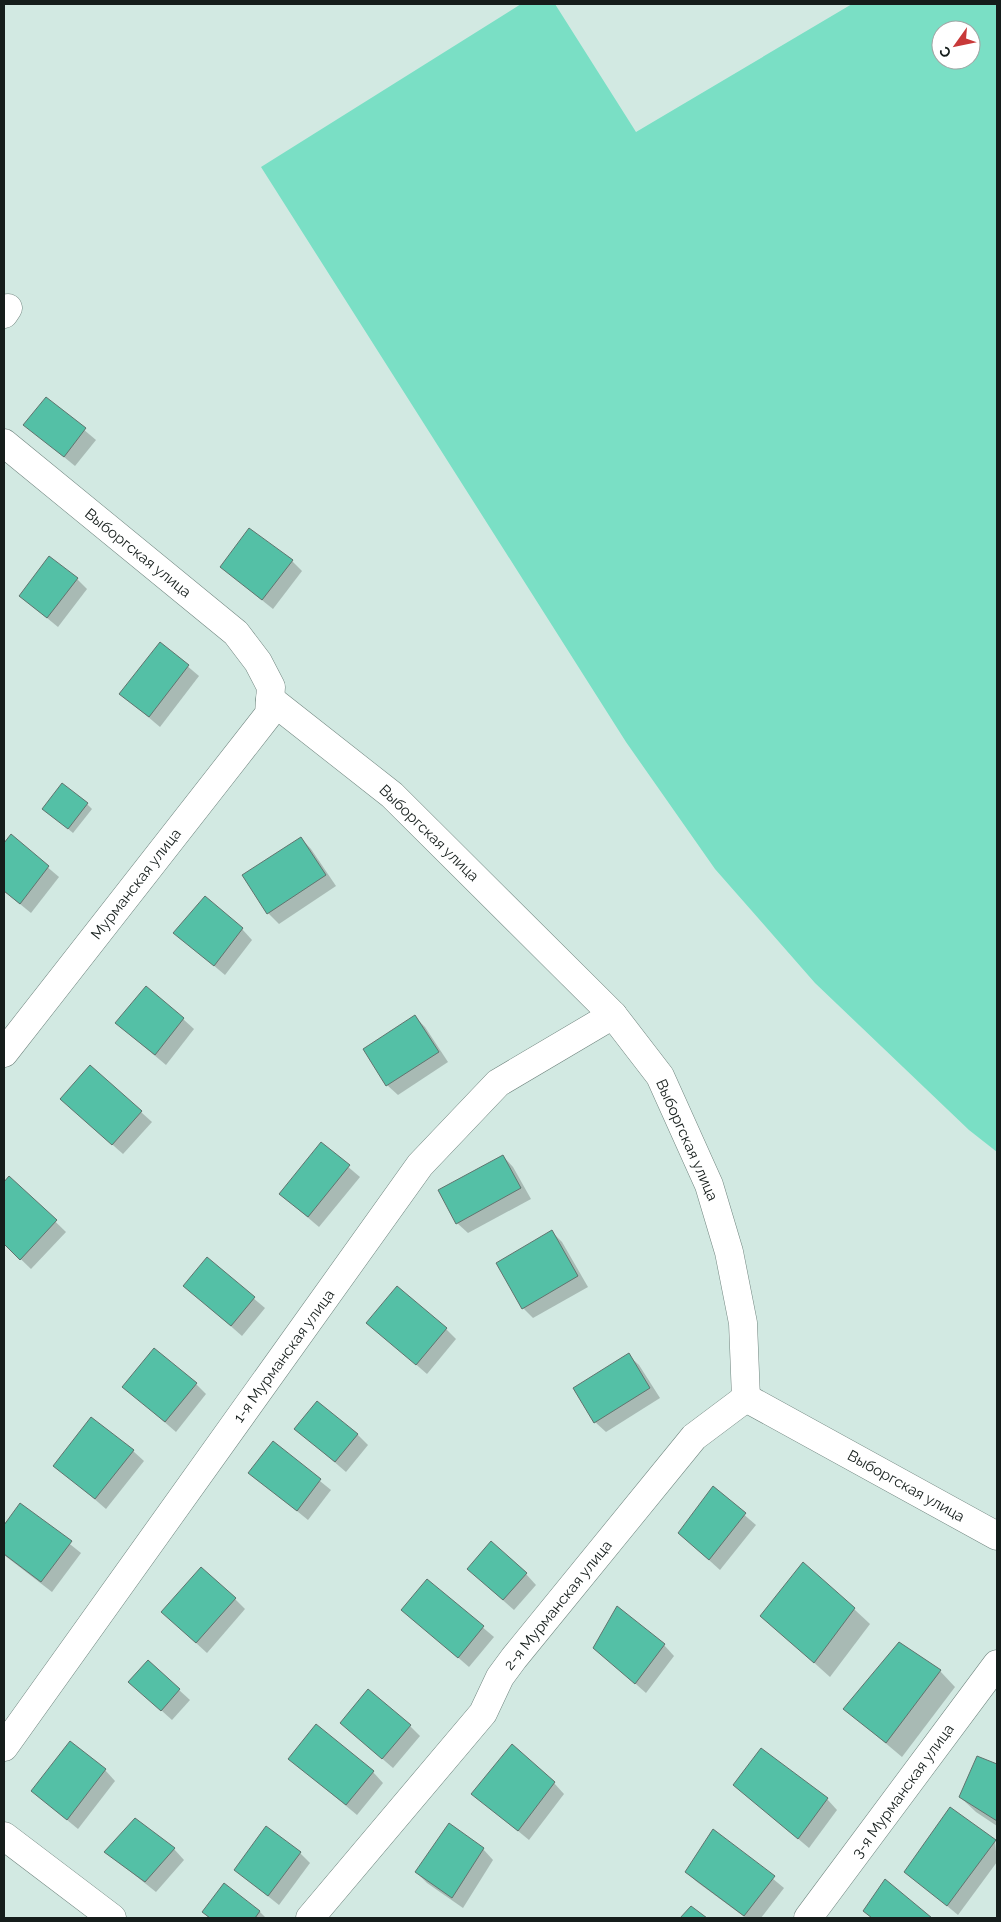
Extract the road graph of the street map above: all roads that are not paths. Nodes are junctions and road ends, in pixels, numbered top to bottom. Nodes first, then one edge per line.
1 (4, 443) edge
2 (270, 706) junction
3 (613, 1016) junction
4 (4, 1053) edge
5 (746, 1398) junction
6 (997, 1536) edge
7 (997, 1664) edge
8 (4, 1747) edge
9 (4, 1836) edge
10 (112, 1918) edge
11 (310, 1918) edge
12 (808, 1918) edge

1 - 2 street, Выборгская улица
2 - 3 street, Выборгская улица
2 - 4 street, Мурманская улица
3 - 5 street, Выборгская улица
3 - 8 street, 1-я Мурманская улица
5 - 6 street, Выборгская улица
5 - 11 street, 2-я Мурманская улица
7 - 12 street, 3-я Мурманская улица
9 - 10 street

